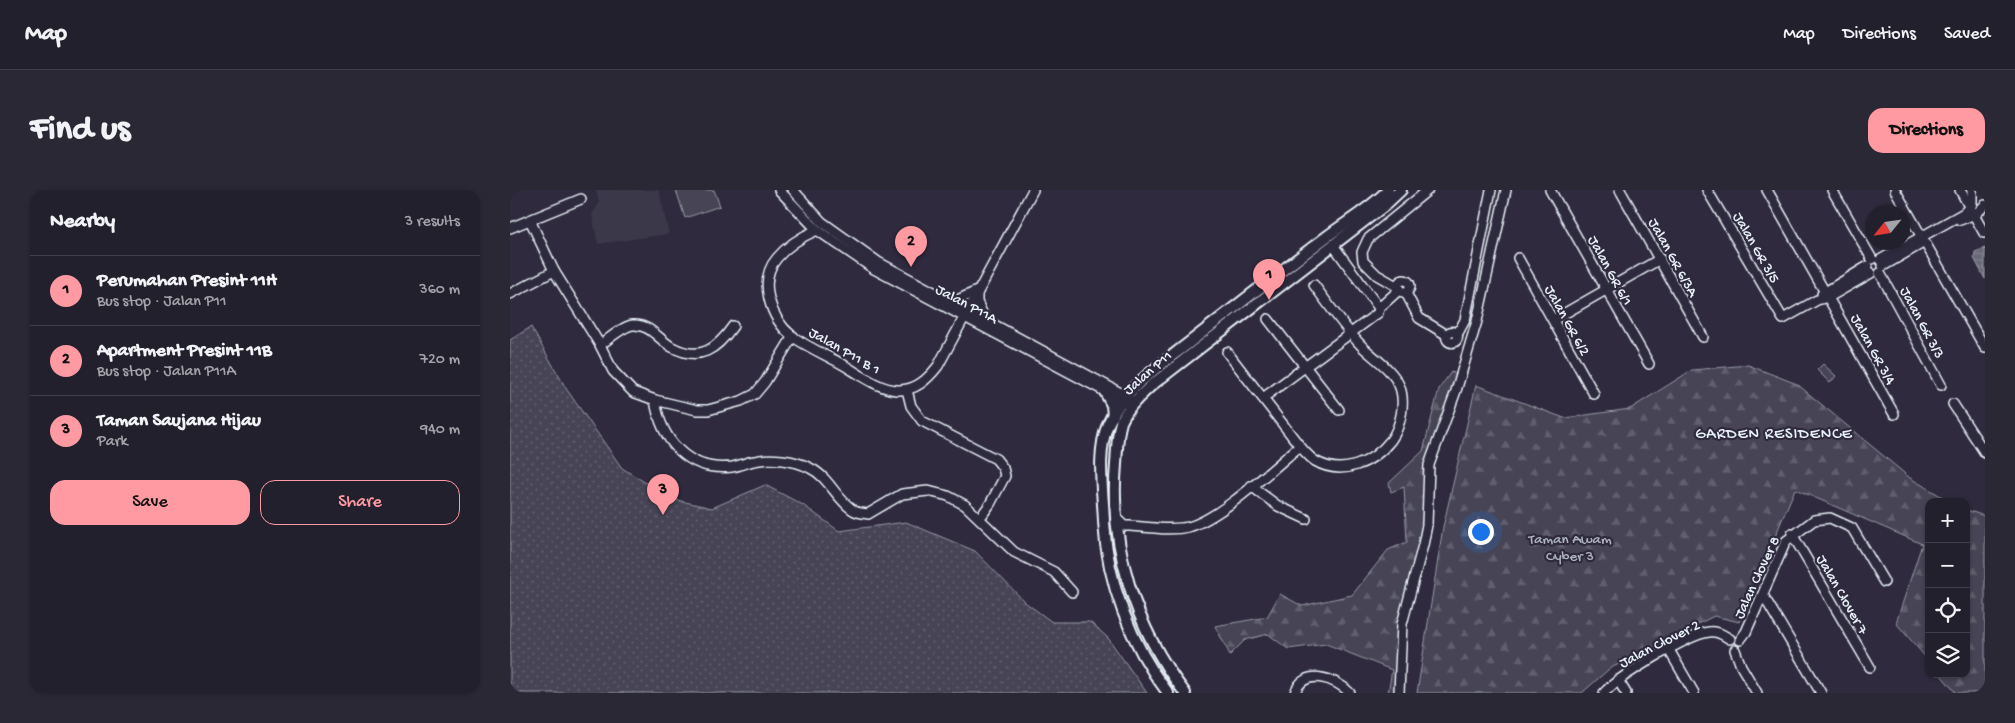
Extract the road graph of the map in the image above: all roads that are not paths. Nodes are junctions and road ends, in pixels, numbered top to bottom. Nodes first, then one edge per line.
1 (779, 190) edge
2 (793, 190) edge
3 (1033, 190) edge
4 (1388, 190) edge
5 (1401, 190) edge
6 (1428, 190) edge
7 (1491, 190) edge
8 (1506, 190) edge
9 (1550, 190) edge
10 (1620, 190) edge
11 (1707, 190) edge
12 (1767, 190) edge
13 (1832, 190) edge
14 (1894, 190) edge
15 (1960, 190) edge
16 (1972, 190) edge
17 (582, 199) dead end
18 (1985, 205) edge
19 (1972, 211) junction
20 (807, 218) junction
21 (530, 220) junction
22 (510, 228) edge
23 (1339, 228) junction
24 (817, 230) junction
25 (1984, 233) edge
26 (801, 238) junction
27 (1923, 239) junction
28 (1316, 245) junction
29 (1333, 245) junction
30 (1518, 258) dead end
31 (1660, 260) junction
32 (1876, 266) junction
33 (554, 272) junction
34 (1314, 285) dead end
35 (1401, 290) junction
36 (1606, 290) junction
37 (978, 291) junction
38 (510, 294) edge
39 (1827, 294) junction
40 (951, 305) junction
41 (1379, 308) junction
42 (965, 313) junction
43 (1268, 319) dead end
44 (1553, 320) junction
45 (980, 321) junction
46 (733, 326) dead end
47 (956, 331) junction
48 (1350, 334) junction
49 (793, 336) junction
50 (1703, 337) dead end
51 (600, 345) junction
52 (1985, 348) edge
53 (1227, 352) dead end
54 (1649, 364) dead end
55 (1305, 367) junction
56 (1941, 385) dead end
57 (907, 390) junction
58 (1105, 392) junction
59 (1594, 394) dead end
60 (1262, 398) junction
61 (655, 400) junction
62 (1129, 400) junction
63 (1953, 404) dead end
64 (1339, 410) dead end
65 (1894, 414) dead end
66 (1112, 416) junction
67 (1300, 446) junction
68 (1985, 453) edge
69 (1251, 486) junction
70 (980, 518) junction
71 (1116, 518) junction
72 (1306, 519) dead end
73 (1130, 526) junction
74 (1792, 534) junction
75 (1119, 542) junction
76 (1884, 582) dead end
77 (1072, 592) dead end
78 (1762, 595) junction
79 (1735, 640) junction
80 (1669, 650) junction
81 (1870, 667) dead end
82 (1618, 680) junction
83 (1168, 693) edge
84 (1185, 693) edge
85 (1295, 693) edge
86 (1350, 693) edge
87 (1399, 693) edge
88 (1604, 693) edge
89 (1626, 693) edge
90 (1694, 693) edge
91 (1757, 693) edge
92 (1821, 693) edge

1 - 20 street, Jalan P11A
2 - 40 street, Jalan P11A
3 - 37 street
4 - 23 main road, Jalan P11
5 - 29 main road, Jalan P11
6 - 35 street
7 - 35 street
8 - 87 street
9 - 36 street, Jalan GR 6/1
10 - 31 street, Jalan GR 6/3A
11 - 39 street, Jalan GR 3/5
12 - 39 street, Jalan GR 3/4
13 - 32 street, Jalan GR 3/3
14 - 27 street
15 - 19 street
16 - 19 street
17 - 21 street
18 - 19 street
19 - 25 street
19 - 27 street
20 - 24 street, Jalan P11A
20 - 26 street
21 - 22 street
21 - 33 street
23 - 28 main road, Jalan P11
23 - 29 main road
24 - 26 street, Jalan P11 B 1
24 - 40 street, Jalan P11A
26 - 49 street, Jalan P11 B 1
27 - 32 street
27 - 52 street
28 - 29 main road
28 - 62 main road, Jalan P11
29 - 41 street
29 - 62 main road, Jalan P11
30 - 44 street, Jalan GR 6/2
31 - 36 street
31 - 50 street, Jalan GR 6/3A
32 - 39 street
32 - 56 street, Jalan GR 3/3
33 - 38 street
33 - 51 street
34 - 48 street
35 - 41 street
36 - 44 street
36 - 54 street, Jalan GR 6/1
37 - 40 street
37 - 42 street
37 - 45 street
39 - 65 street, Jalan GR 3/4
40 - 42 street, Jalan P11A
40 - 47 street
41 - 48 street
42 - 45 street, Jalan P11A
42 - 47 street
43 - 55 street
44 - 59 street, Jalan GR 6/2
45 - 47 street
45 - 58 street, Jalan P11A
45 - 62 street, Jalan P11A
46 - 51 street
47 - 57 street
48 - 55 street
48 - 67 street
49 - 57 street, Jalan P11 B 1
49 - 61 street
51 - 61 street
53 - 60 street
55 - 60 street
55 - 64 street
57 - 70 street
58 - 62 street, Jalan P11A
58 - 66 main road
60 - 67 street
61 - 70 street
62 - 66 main road, Jalan P11
62 - 71 main road, Jalan P11
63 - 68 street
66 - 83 main road, Jalan P11
67 - 69 street
69 - 72 street
69 - 73 street
70 - 77 street
71 - 73 street
71 - 75 main road, Jalan P11
73 - 75 street
74 - 76 street, Jalan Clover 8
74 - 78 street, Jalan Clover 8
74 - 81 street, Jalan Clover 7
75 - 84 main road, Jalan P11
78 - 79 street, Jalan Clover 8
78 - 92 street
79 - 80 street, Jalan Clover 2
79 - 91 street
80 - 82 street, Jalan Clover 2
80 - 90 street
82 - 88 street, Jalan Clover 2
82 - 89 street
85 - 86 street

